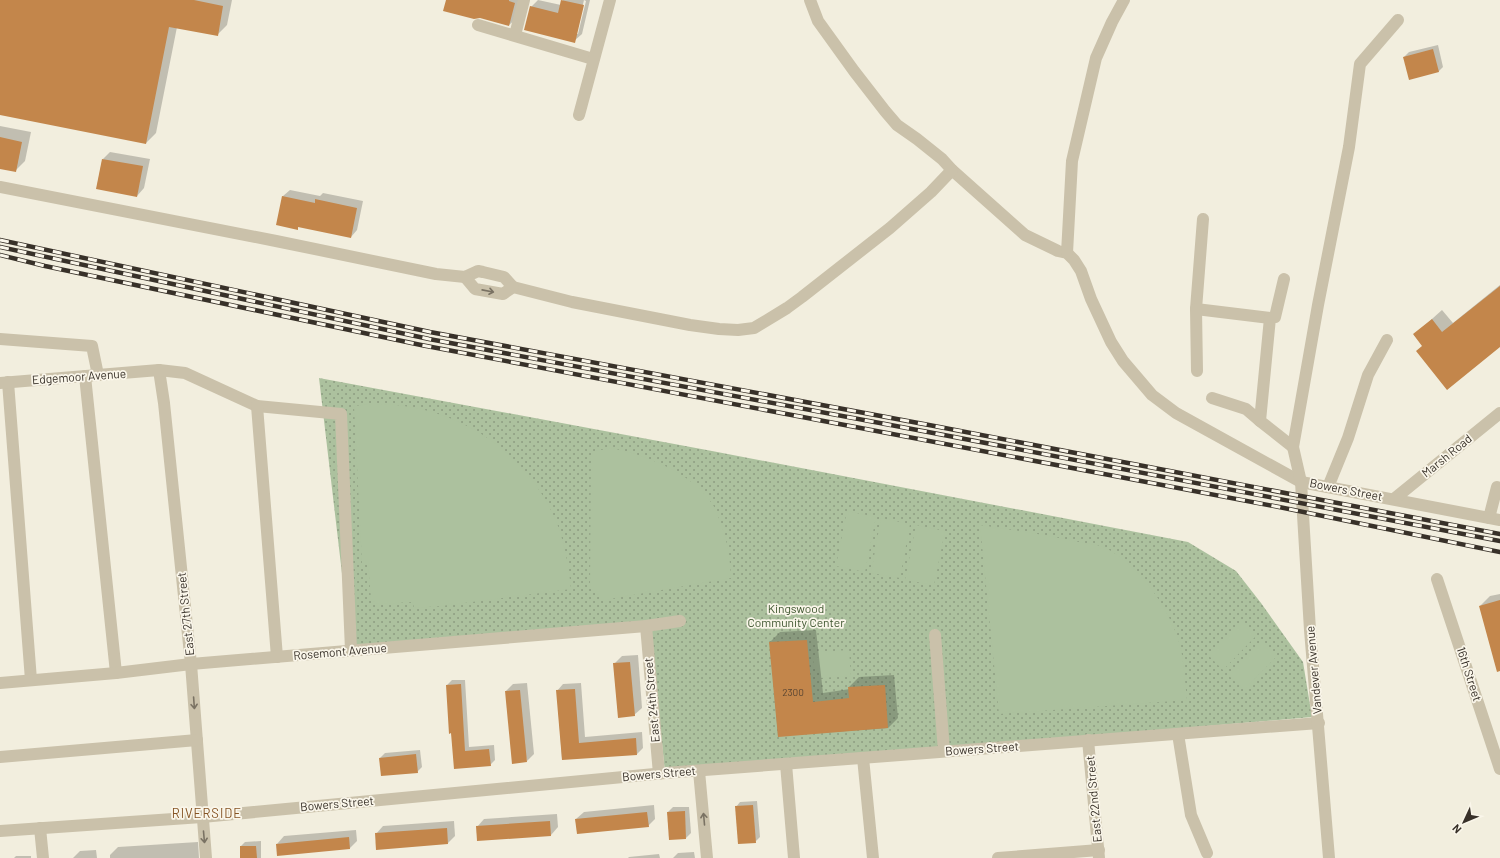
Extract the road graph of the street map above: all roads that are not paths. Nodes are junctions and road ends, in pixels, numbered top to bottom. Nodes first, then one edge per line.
1 (524, 0) edge
2 (610, 0) edge
3 (810, 0) edge
4 (1124, 0) edge
5 (1398, 20) dead end
6 (478, 25) dead end
7 (515, 35) junction
8 (593, 59) junction
9 (579, 115) dead end
10 (952, 170) junction
11 (0, 187) edge
12 (1203, 219) dead end
13 (1067, 253) junction
14 (465, 277) junction
15 (1284, 279) dead end
16 (513, 287) junction
17 (1196, 309) junction
18 (1270, 318) junction
19 (0, 339) edge
20 (1388, 340) dead end
21 (159, 370) junction
22 (1197, 371) dead end
23 (98, 375) junction
24 (85, 376) junction
25 (4, 383) edge
26 (1212, 398) dead end
27 (257, 406) junction
28 (1500, 413) edge
29 (1260, 421) junction
30 (1293, 447) junction
31 (1301, 482) junction
32 (1328, 487) junction
33 (1497, 487) dead end
34 (1394, 499) junction
35 (1494, 519) edge
36 (1437, 579) dead end
37 (680, 621) dead end
38 (646, 626) junction
39 (935, 635) dead end
40 (351, 650) junction
41 (277, 657) junction
42 (191, 664) junction
43 (116, 673) junction
44 (31, 680) junction
45 (0, 683) edge
46 (1319, 723) junction
47 (1178, 734) junction
48 (196, 740) junction
49 (1088, 740) junction
50 (944, 752) junction
51 (0, 757) edge
52 (863, 758) junction
53 (786, 764) junction
54 (1500, 769) edge
55 (699, 771) junction
56 (659, 774) junction
57 (202, 817) junction
58 (40, 828) junction
59 (0, 831) edge
60 (1206, 853) dead end
61 (1099, 854) edge
62 (1067, 855) edge
63 (43, 858) edge
64 (206, 858) edge
65 (707, 858) edge
66 (794, 858) edge
67 (873, 858) edge
68 (998, 858) edge
69 (1329, 858) edge

1 - 7 street
2 - 8 street
3 - 10 street
4 - 13 street
5 - 30 street
6 - 7 street
7 - 8 street
8 - 9 street
10 - 13 street
10 - 16 street
11 - 14 street
12 - 17 street
13 - 31 street, Bowers Street
14 - 16 street
14 -> 16 street
15 - 18 street
17 - 18 street
17 - 22 street
18 - 29 street
19 - 23 street
20 - 32 street
21 - 23 street, Edgemoor Avenue
21 - 27 street, Edgemoor Avenue
21 - 42 street, East 27th Street
23 - 24 street, Edgemoor Avenue
24 - 25 street, Edgemoor Avenue
24 - 43 street
25 - 44 street
26 - 29 street
27 - 40 street, Edgemoor Avenue
27 - 41 street
28 - 34 street, Marsh Road
29 - 30 street
30 - 31 street, Vandever Avenue
31 - 32 street, Bowers Street
31 - 46 street, Vandever Avenue
32 - 34 street, Bowers Street
33 - 35 street
34 - 35 street, Bowers Street
36 - 54 street, 16th Street
37 - 38 street, Rosemont Avenue
38 - 40 street, Rosemont Avenue
38 - 56 street, East 24th Street
39 - 50 street
40 - 41 street, Rosemont Avenue
41 - 42 street, Rosemont Avenue
42 - 43 street, Rosemont Avenue
42 -> 48 street, East 27th Street
43 - 44 street, Rosemont Avenue
44 - 45 street, Rosemont Avenue
46 - 47 street, Bowers Street
46 - 69 street, Vandever Avenue
47 - 49 street, Bowers Street
47 - 60 street
48 - 51 street
48 - 57 street, East 27th Street
49 - 50 street, Bowers Street
49 - 61 street, East 22nd Street
50 - 52 street, Bowers Street
52 - 53 street, Bowers Street
52 - 67 street
53 - 55 street, Bowers Street
53 - 66 street
55 - 56 street, Bowers Street
65 -> 55 street
56 - 57 street, Bowers Street
57 - 58 street, Bowers Street
57 -> 64 street, East 27th Street
58 - 59 street, Bowers Street
58 - 63 street
61 - 62 street
62 - 68 street

